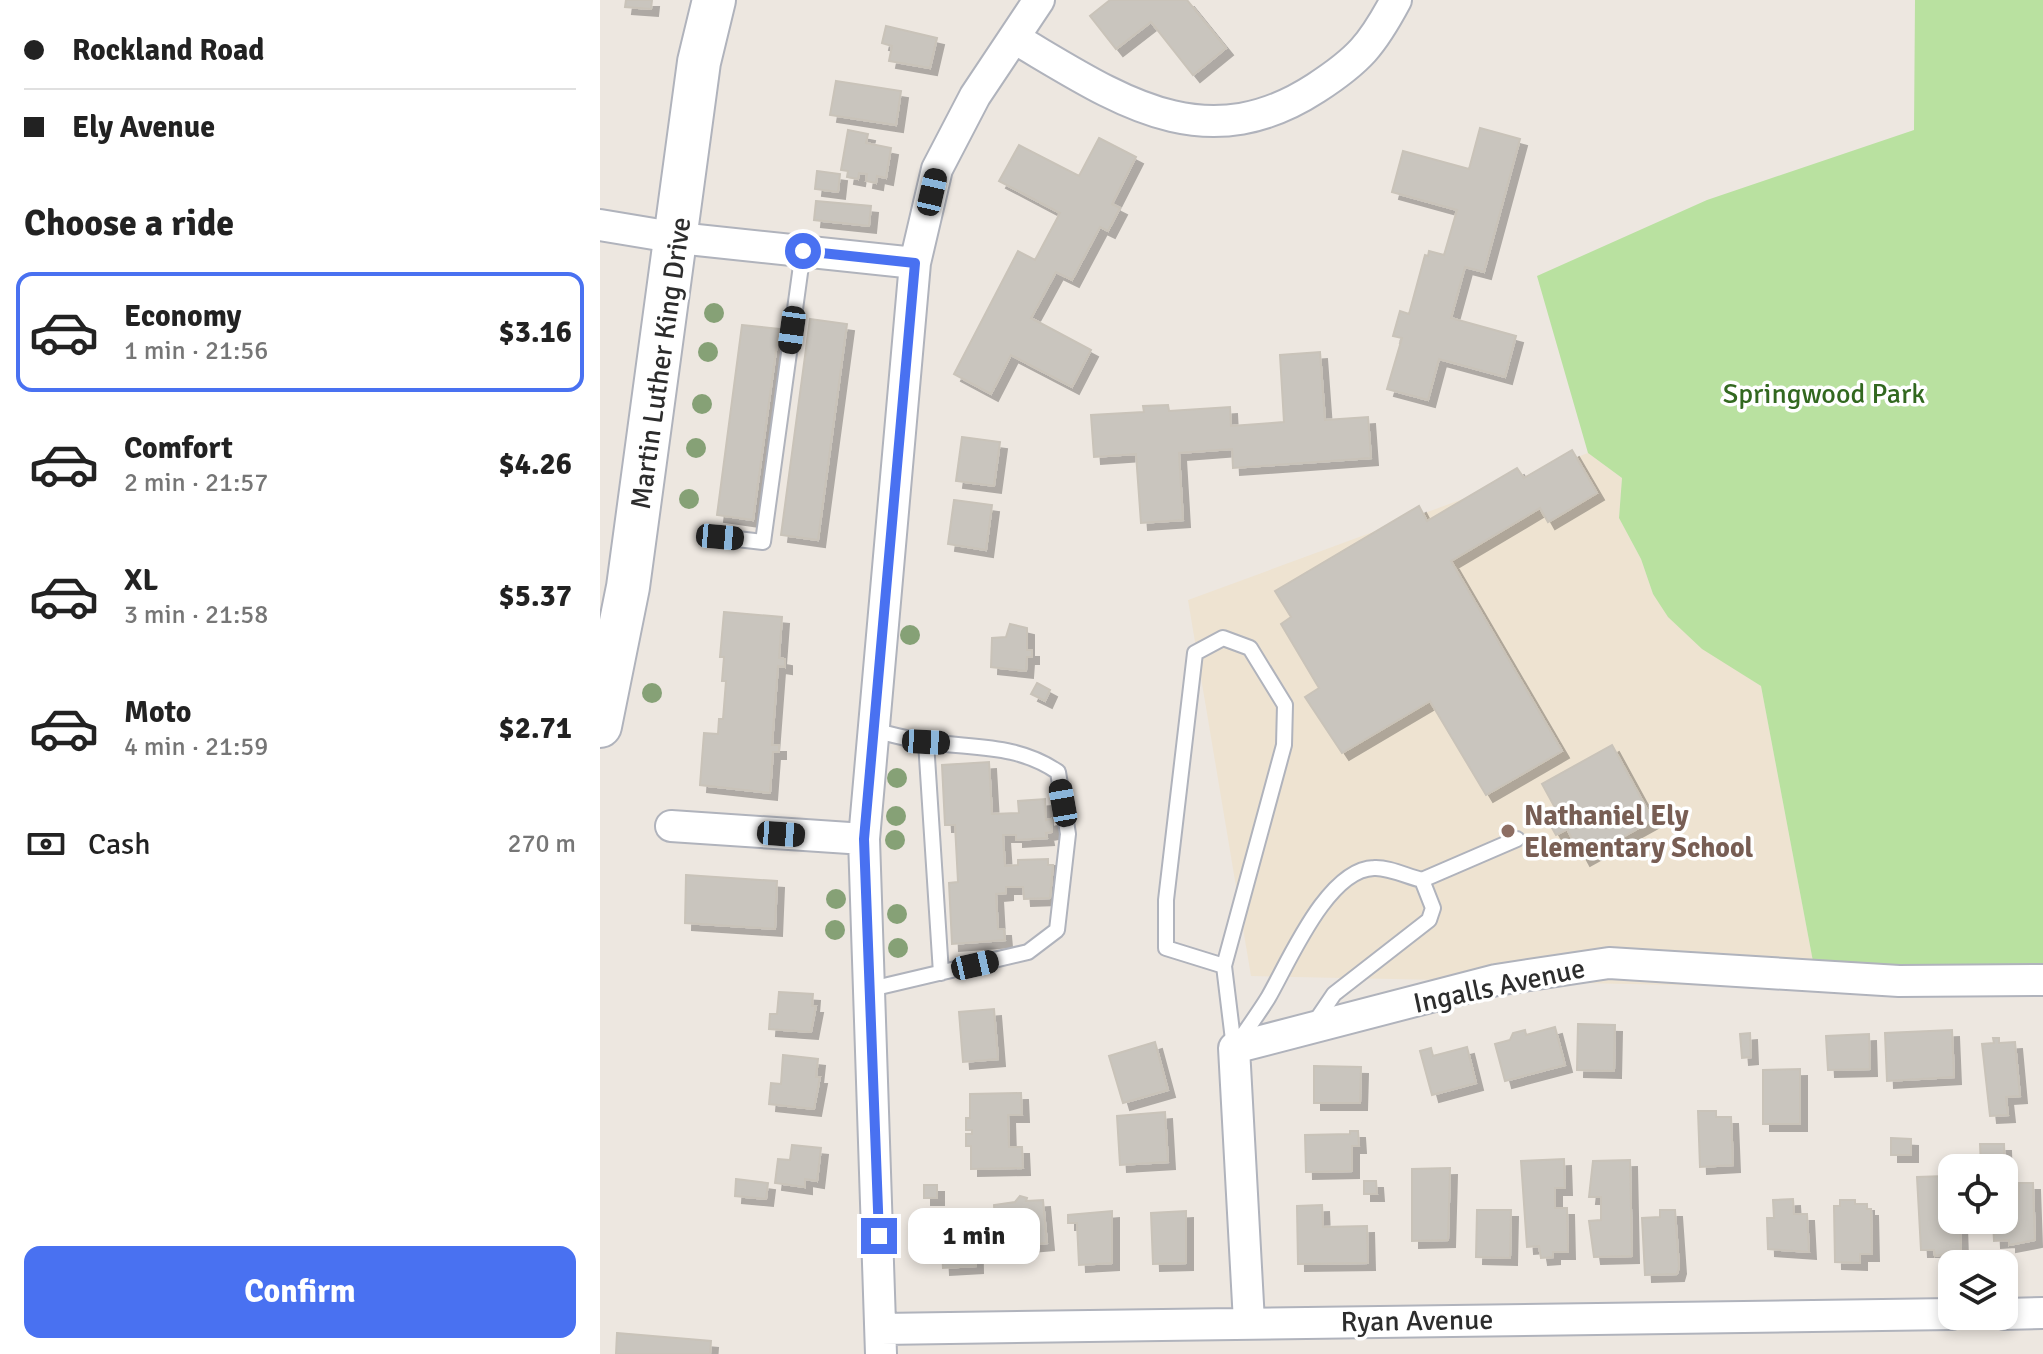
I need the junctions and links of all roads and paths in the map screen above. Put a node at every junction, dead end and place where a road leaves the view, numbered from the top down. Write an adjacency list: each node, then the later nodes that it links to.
1 (714, 0): 6 (main road, Martin Luther King Drive)
2 (1039, 0): 4 (street)
3 (1396, 0): 4 (street)
4 (1014, 38): 8 (street)
5 (600, 225): 6 (street)
6 (678, 238): 7 (street); 10 (main road, Martin Luther King Drive)
7 (803, 251): 8 (street); 9 (lane)
8 (915, 263): 11 (street)
9 (720, 537)
10 (600, 726)
11 (873, 730): 12 (lane); 14 (street)
12 (926, 742): 18 (lane); 18 (lane)
13 (671, 826): 14 (street)
14 (864, 839): 20 (street)
15 (1517, 839): 16 (lane)
16 (1422, 880): 21 (lane); 22 (lane)
17 (1224, 966): 17 (lane); 22 (lane)
18 (941, 973): 20 (lane)
19 (2043, 980): 21 (street, Ingalls Avenue)
20 (871, 989): 27 (street)
21 (1310, 1028): 22 (street, Ingalls Avenue)
22 (1234, 1048): 26 (street)
23 (2043, 1313): 25 (street)
24 (1938, 1314): 26 (street, Ryan Avenue)
25 (2018, 1314)
26 (1249, 1322): 27 (street, Ryan Avenue)
27 (881, 1342)

